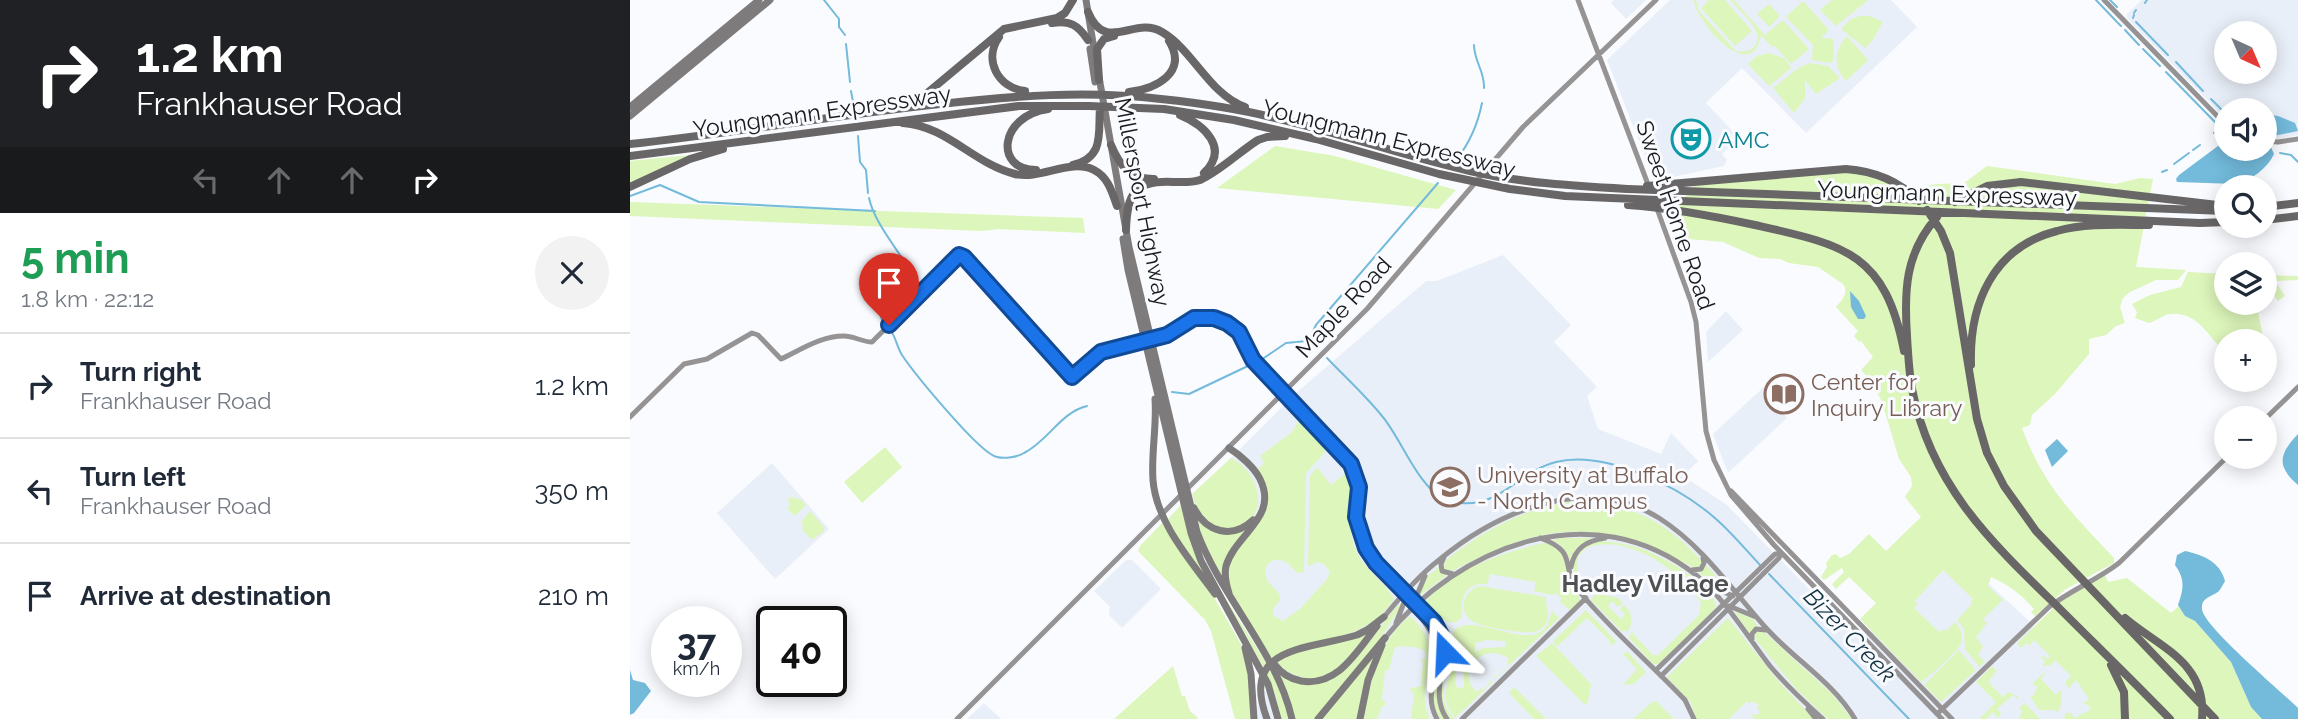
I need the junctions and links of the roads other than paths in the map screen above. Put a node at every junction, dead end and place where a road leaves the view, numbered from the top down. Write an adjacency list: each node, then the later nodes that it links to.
1 (759, 0): 15 (main road)
2 (770, 0): 20 (main road)
3 (1073, 0): 17 (highway)
4 (1083, 0): 8 (main road, Millersport Highway); 9 (main road, Millersport Highway)
5 (1578, 0): 10 (main road, Sweet Home Road)
6 (1656, 0): 10 (main road, Maple Road)
7 (2104, 0): 19 (main road)
8 (1088, 12): 11 (main road, Millersport Highway); 21 (highway)
9 (1088, 40): 12 (highway); 16 (main road, Millersport Highway)
10 (1598, 54): 48 (main road, Maple Road); 54 (main road, Sweet Home Road)
11 (1099, 80): 13 (highway); 28 (main road, Millersport Highway)
12 (1049, 93): 13 (highway, Youngmann Expressway); 17 (highway, Youngmann Expressway)
13 (1112, 94): 21 (highway, Youngmann Expressway)
14 (1066, 105): 16 (highway); 18 (highway, Youngmann Expressway); 22 (highway, Youngmann Expressway)
15 (630, 107)
16 (1100, 108): 35 (main road, Millersport Highway)
17 (889, 109): 27 (highway, Youngmann Expressway)
18 (1164, 109): 24 (highway, Youngmann Expressway); 28 (highway)
19 (2214, 113)
20 (630, 116)
21 (1271, 117): 31 (highway, Youngmann Expressway)
22 (883, 122): 23 (highway, Youngmann Expressway); 35 (highway)
23 (780, 137): 29 (highway, Youngmann Expressway); 30 (highway)
24 (1317, 139): 33 (highway, Youngmann Expressway); 42 (highway)
25 (2298, 139): 26 (main road)
26 (2277, 142)
27 (630, 144)
28 (1111, 145): 42 (main road, Millersport Highway)
29 (630, 156)
30 (630, 187)
31 (1659, 188): 37 (highway, Youngmann Expressway); 46 (highway)
32 (2298, 203): 34 (highway)
33 (1666, 205): 41 (highway, Youngmann Expressway); 44 (highway)
34 (2277, 205)
35 (1117, 206): 43 (main road, Millersport Highway)
36 (2214, 206): 44 (highway)
37 (2214, 208)
38 (2298, 216): 39 (highway)
39 (2277, 218)
40 (2214, 222): 41 (highway, Youngmann Expressway)
41 (2200, 223): 46 (highway)
42 (1126, 230): 43 (main road, Millersport Highway)
43 (1148, 341): 45 (main road, Millersport Highway); 48 (main road); 50 (main road); 53 (main road, Millersport Highway)
44 (1910, 374): 83 (highway)
45 (1154, 381): 53 (main road, Millersport Highway); 56 (main road)
46 (1971, 386): 67 (highway)
47 (2298, 387): 49 (main road)
48 (1285, 393): 51 (main road, Maple Road); 68 (main road)
49 (2277, 407)
50 (630, 417)
51 (1229, 448): 55 (main road); 56 (main road, Maple Road); 71 (main road)
52 (2215, 469): 87 (main road)
53 (1182, 484): 55 (main road, Millersport Highway)
54 (1727, 486): 59 (main road, Sweet Home Road); 87 (main road, Sweet Home Road)
55 (1186, 501): 71 (main road, Millersport Highway); 76 (main road, Millersport Highway)
56 (1163, 513): 76 (main road); 88 (main road, Maple Road)
57 (1612, 537): 58 (main road); 63 (main road); 64 (main road)
58 (1540, 538): 63 (main road); 65 (main road)
59 (1781, 553): 69 (main road); 87 (main road, Sweet Home Road)
60 (1446, 554): 61 (main road); 62 (main road); 65 (main road)
61 (1702, 556): 64 (main road); 69 (main road)
62 (1428, 569): 68 (main road); 72 (main road)
63 (1570, 570): 70 (main road)
64 (1689, 570): 66 (main road)
65 (1453, 575): 72 (main road)
66 (1706, 585): 69 (main road); 73 (main road)
67 (2095, 593): 105 (highway); 106 (highway)
68 (1404, 596): 72 (main road); 74 (main road); 77 (main road)
69 (1736, 596): 73 (main road); 75 (main road)
70 (1586, 598): 84 (main road); 97 (main road)
71 (1234, 604): 81 (main road, Millersport Highway)
72 (1414, 604): 77 (main road); 95 (main road); 96 (main road)
73 (1727, 607): 75 (main road); 82 (main road); 84 (main road); 85 (main road)
74 (1384, 617): 81 (main road); 90 (main road)
75 (1757, 617): 79 (main road)
76 (1233, 620): 78 (main road, Millersport Highway)
77 (1395, 626): 80 (main road)
78 (1239, 631): 89 (main road); 91 (main road, Millersport Highway)
79 (1769, 631): 82 (main road); 101 (main road)
80 (1385, 638): 93 (main road); 94 (main road)
81 (1259, 644): 92 (main road, Millersport Highway)
82 (1754, 645): 86 (main road)
83 (2102, 651): 103 (highway); 104 (highway)
84 (1656, 670): 85 (main road)
85 (1661, 676): 98 (main road)
86 (1790, 688): 99 (main road); 100 (main road)
87 (1940, 714): 102 (main road, Sweet Home Road)
88 (957, 719)
89 (1254, 719)
90 (1267, 719)
91 (1278, 719)
92 (1292, 719)
93 (1318, 719)
94 (1360, 719)
95 (1437, 719)
96 (1447, 719)
97 (1462, 719)
98 (1694, 719)
99 (1816, 719)
100 (1823, 719)
101 (1855, 719)
102 (1952, 719)
103 (2124, 719)
104 (2170, 719)
105 (2202, 719)
106 (2215, 719)

